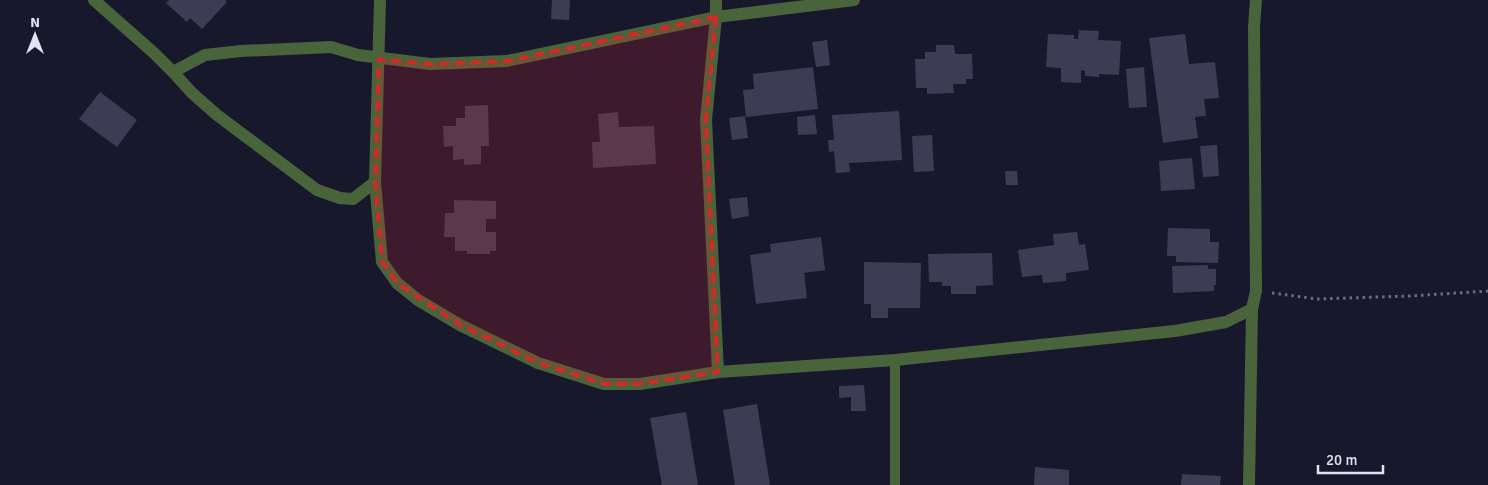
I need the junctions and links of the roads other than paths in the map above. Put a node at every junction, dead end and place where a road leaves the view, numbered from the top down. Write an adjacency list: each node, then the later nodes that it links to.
1 (94, 0): 8 (street)
2 (380, 0): 7 (street)
3 (716, 0): 6 (street)
4 (854, 0): 6 (street)
5 (1256, 0): 10 (street)
6 (716, 16): 7 (street); 12 (street)
7 (379, 59): 8 (street); 9 (street)
8 (173, 72): 9 (street)
9 (375, 182): 12 (street)
10 (1252, 309): 11 (street); 14 (street)
11 (895, 360): 12 (street); 13 (lane)
12 (718, 372)
13 (895, 485)
14 (1249, 485)

